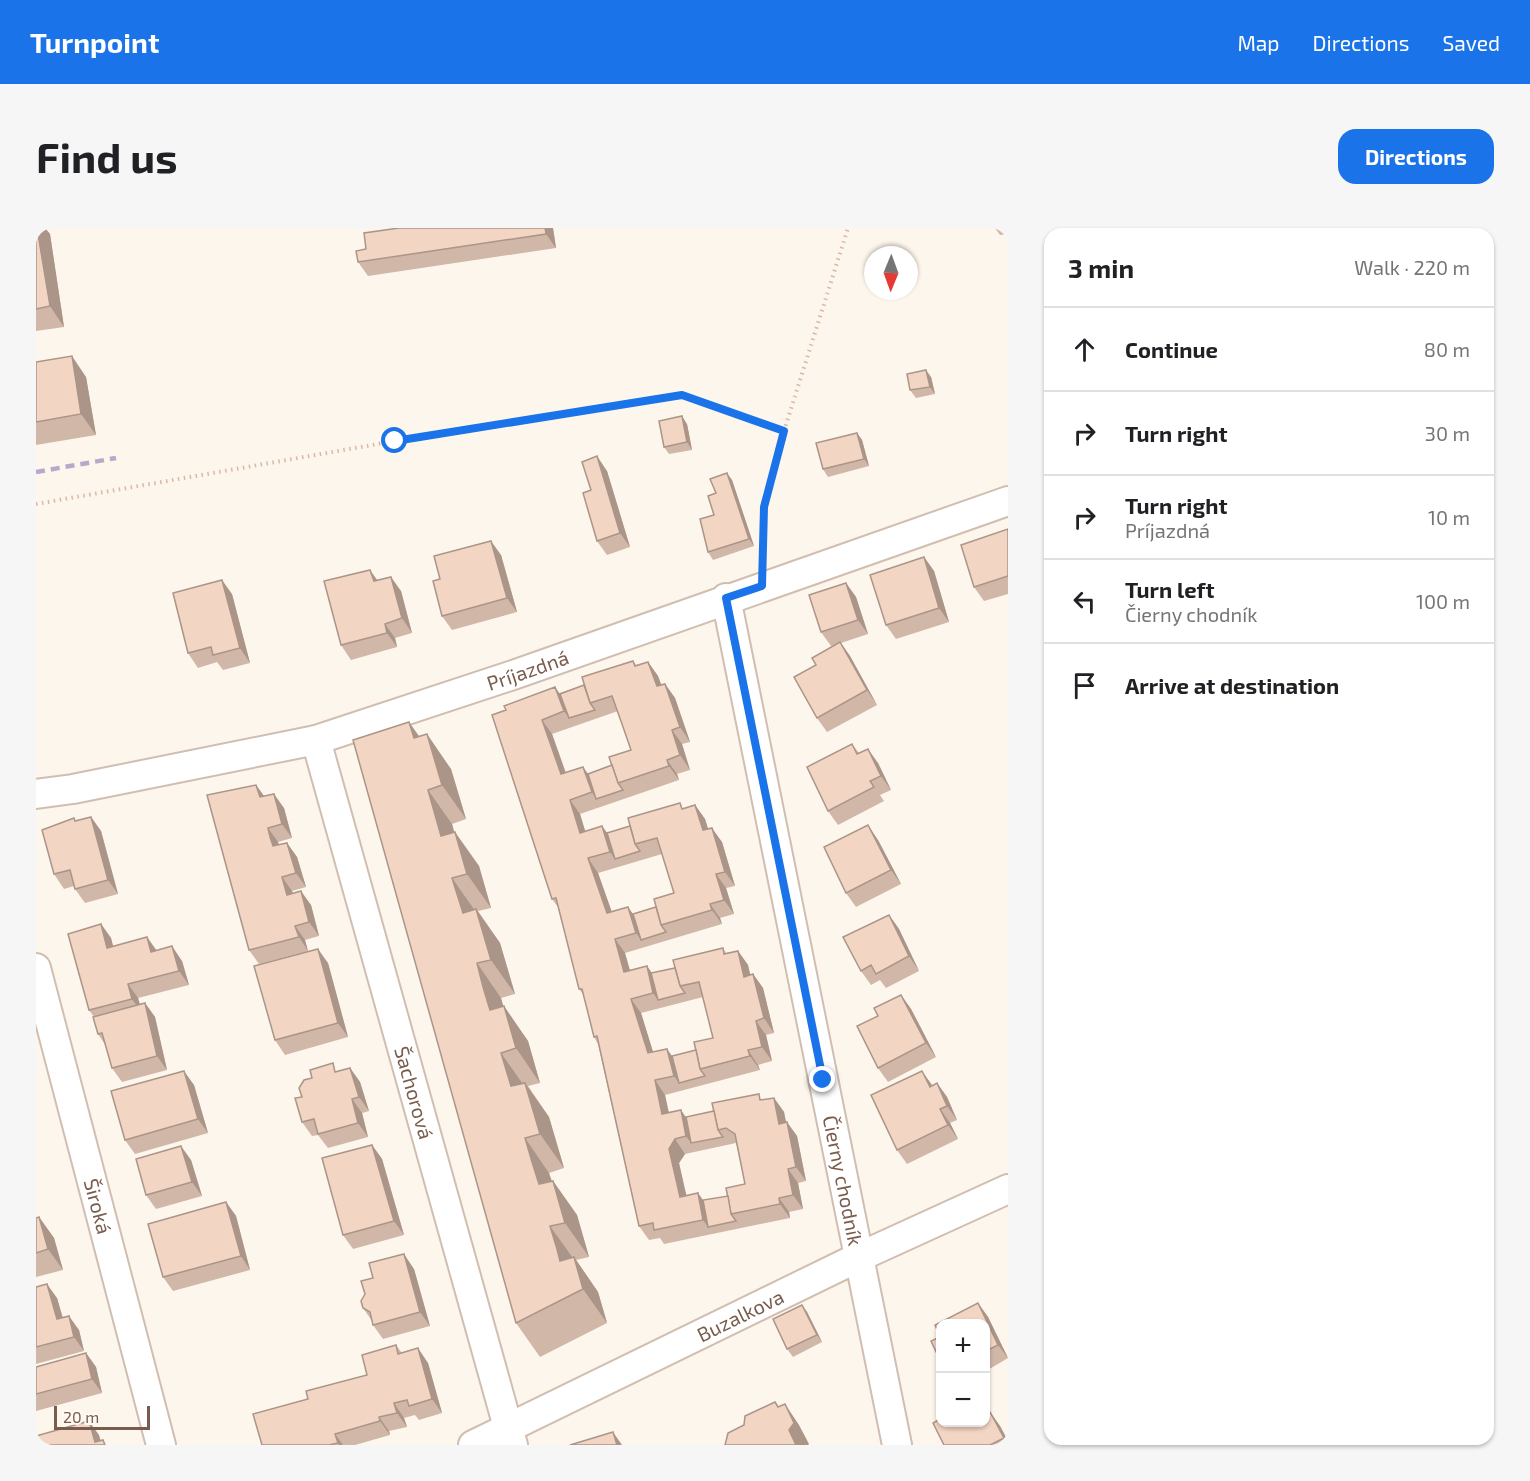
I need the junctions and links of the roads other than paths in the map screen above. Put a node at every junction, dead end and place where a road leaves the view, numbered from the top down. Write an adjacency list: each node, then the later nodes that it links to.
1 (1008, 501): 2 (street, Príjazdná)
2 (726, 598): 3 (street, Príjazdná); 7 (street, Čierny chodník)
3 (316, 740): 4 (street, Príjazdná); 8 (street, Šachorová)
4 (36, 794)
5 (36, 968): 9 (street, Široká)
6 (1008, 1189): 7 (street, Buzalkova)
7 (859, 1257): 8 (street, Buzalkova); 11 (street, Čierny chodník)
8 (510, 1436): 10 (street, Buzalkova)
9 (161, 1445)
10 (473, 1445)
11 (897, 1445)

